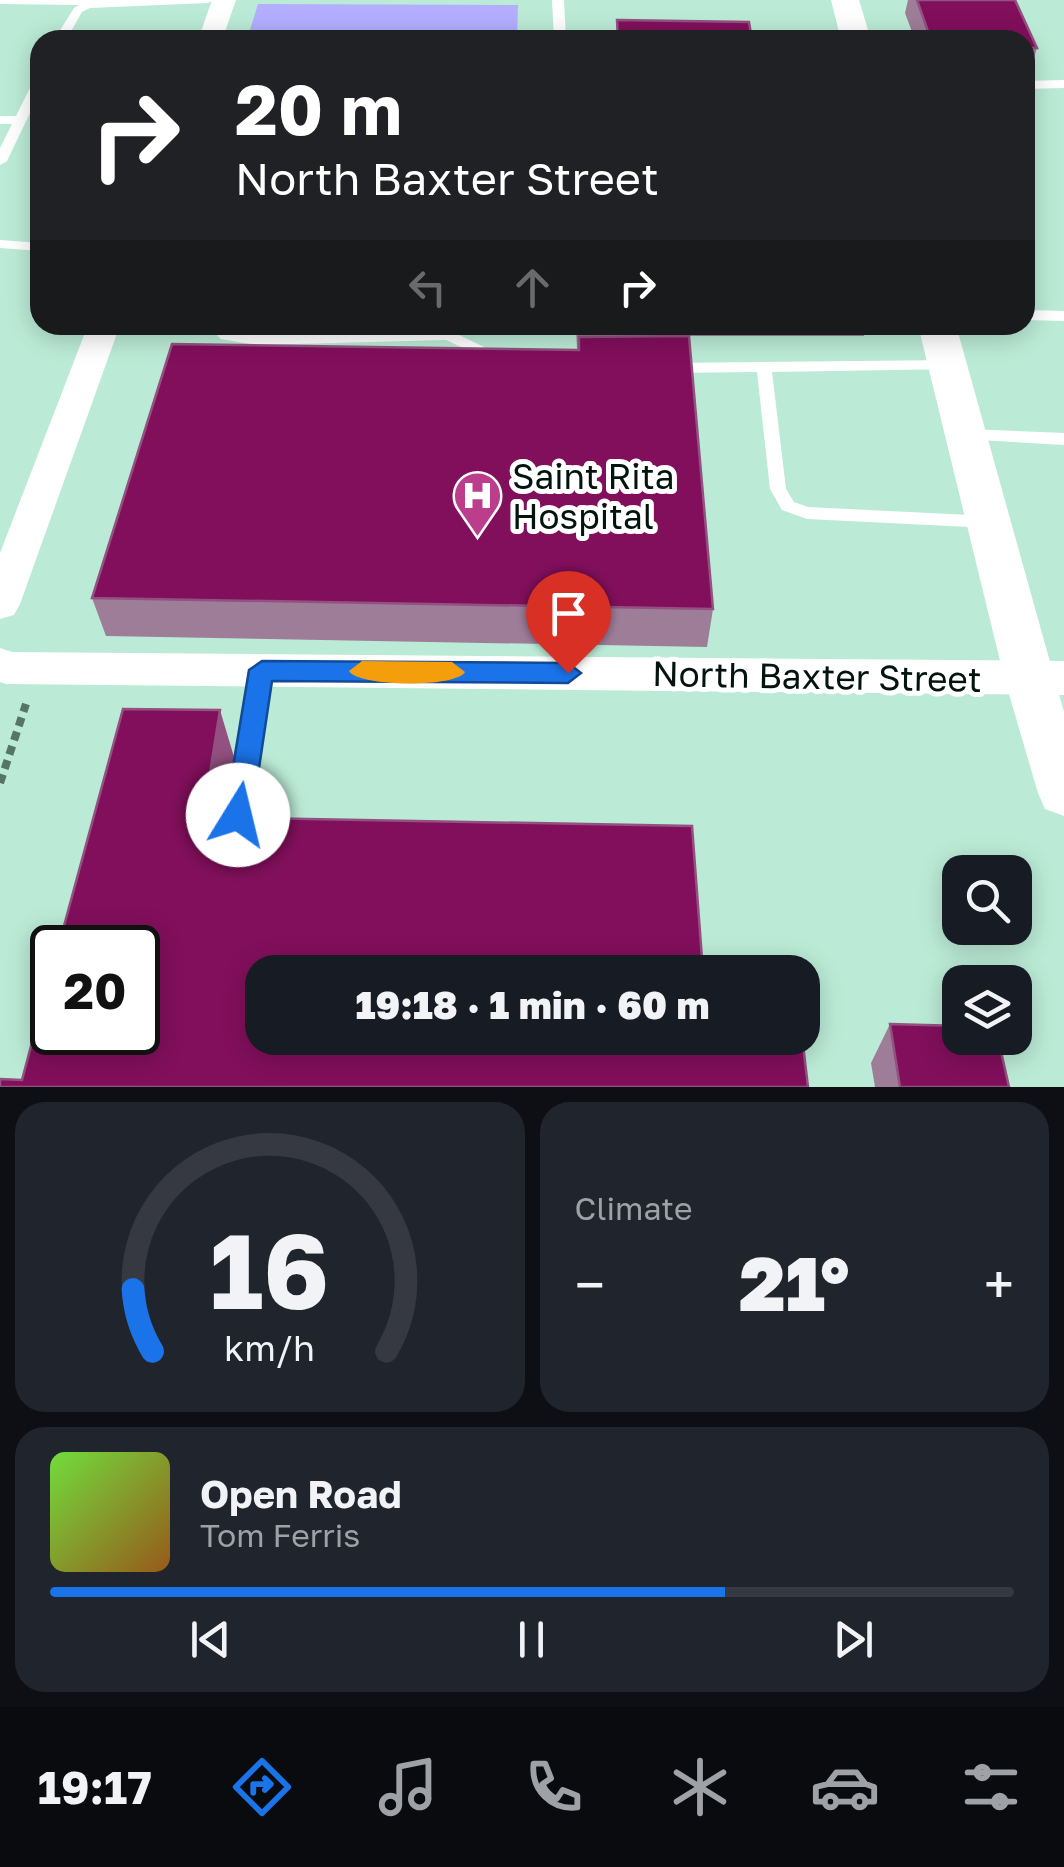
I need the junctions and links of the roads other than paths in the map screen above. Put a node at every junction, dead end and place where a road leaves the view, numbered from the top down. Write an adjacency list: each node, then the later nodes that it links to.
1 (208, 0): 6 (lane)
2 (224, 0): 8 (street)
3 (558, 0): 9 (lane)
4 (845, 0): 10 (street)
5 (0, 1): 6 (lane)
6 (105, 2): 7 (lane)
7 (66, 30)
8 (214, 30)
9 (560, 30)
10 (853, 30)
11 (1035, 84): 12 (lane)
12 (1064, 84)
13 (30, 100): 15 (lane)
14 (0, 120): 15 (lane)
15 (20, 120): 16 (lane)
16 (0, 161)
17 (0, 244): 18 (lane)
18 (30, 247)
19 (1035, 316): 20 (lane)
20 (1064, 316)
21 (100, 335): 32 (street)
22 (225, 335): 23 (lane)
23 (350, 335)
24 (453, 335): 27 (lane)
25 (942, 345): 26 (lane); 29 (street)
26 (764, 367): 28 (lane); 31 (lane)
27 (522, 368)
28 (651, 368)
29 (968, 436): 30 (lane); 31 (street)
30 (1064, 439)
31 (990, 522): 35 (street)
32 (0, 604)
33 (262, 670): 34 (street, North Baxter Street); 35 (street, North Baxter Street); 37 (lane)
34 (11, 678)
35 (1046, 678): 36 (street)
36 (1064, 793)
37 (238, 815)

